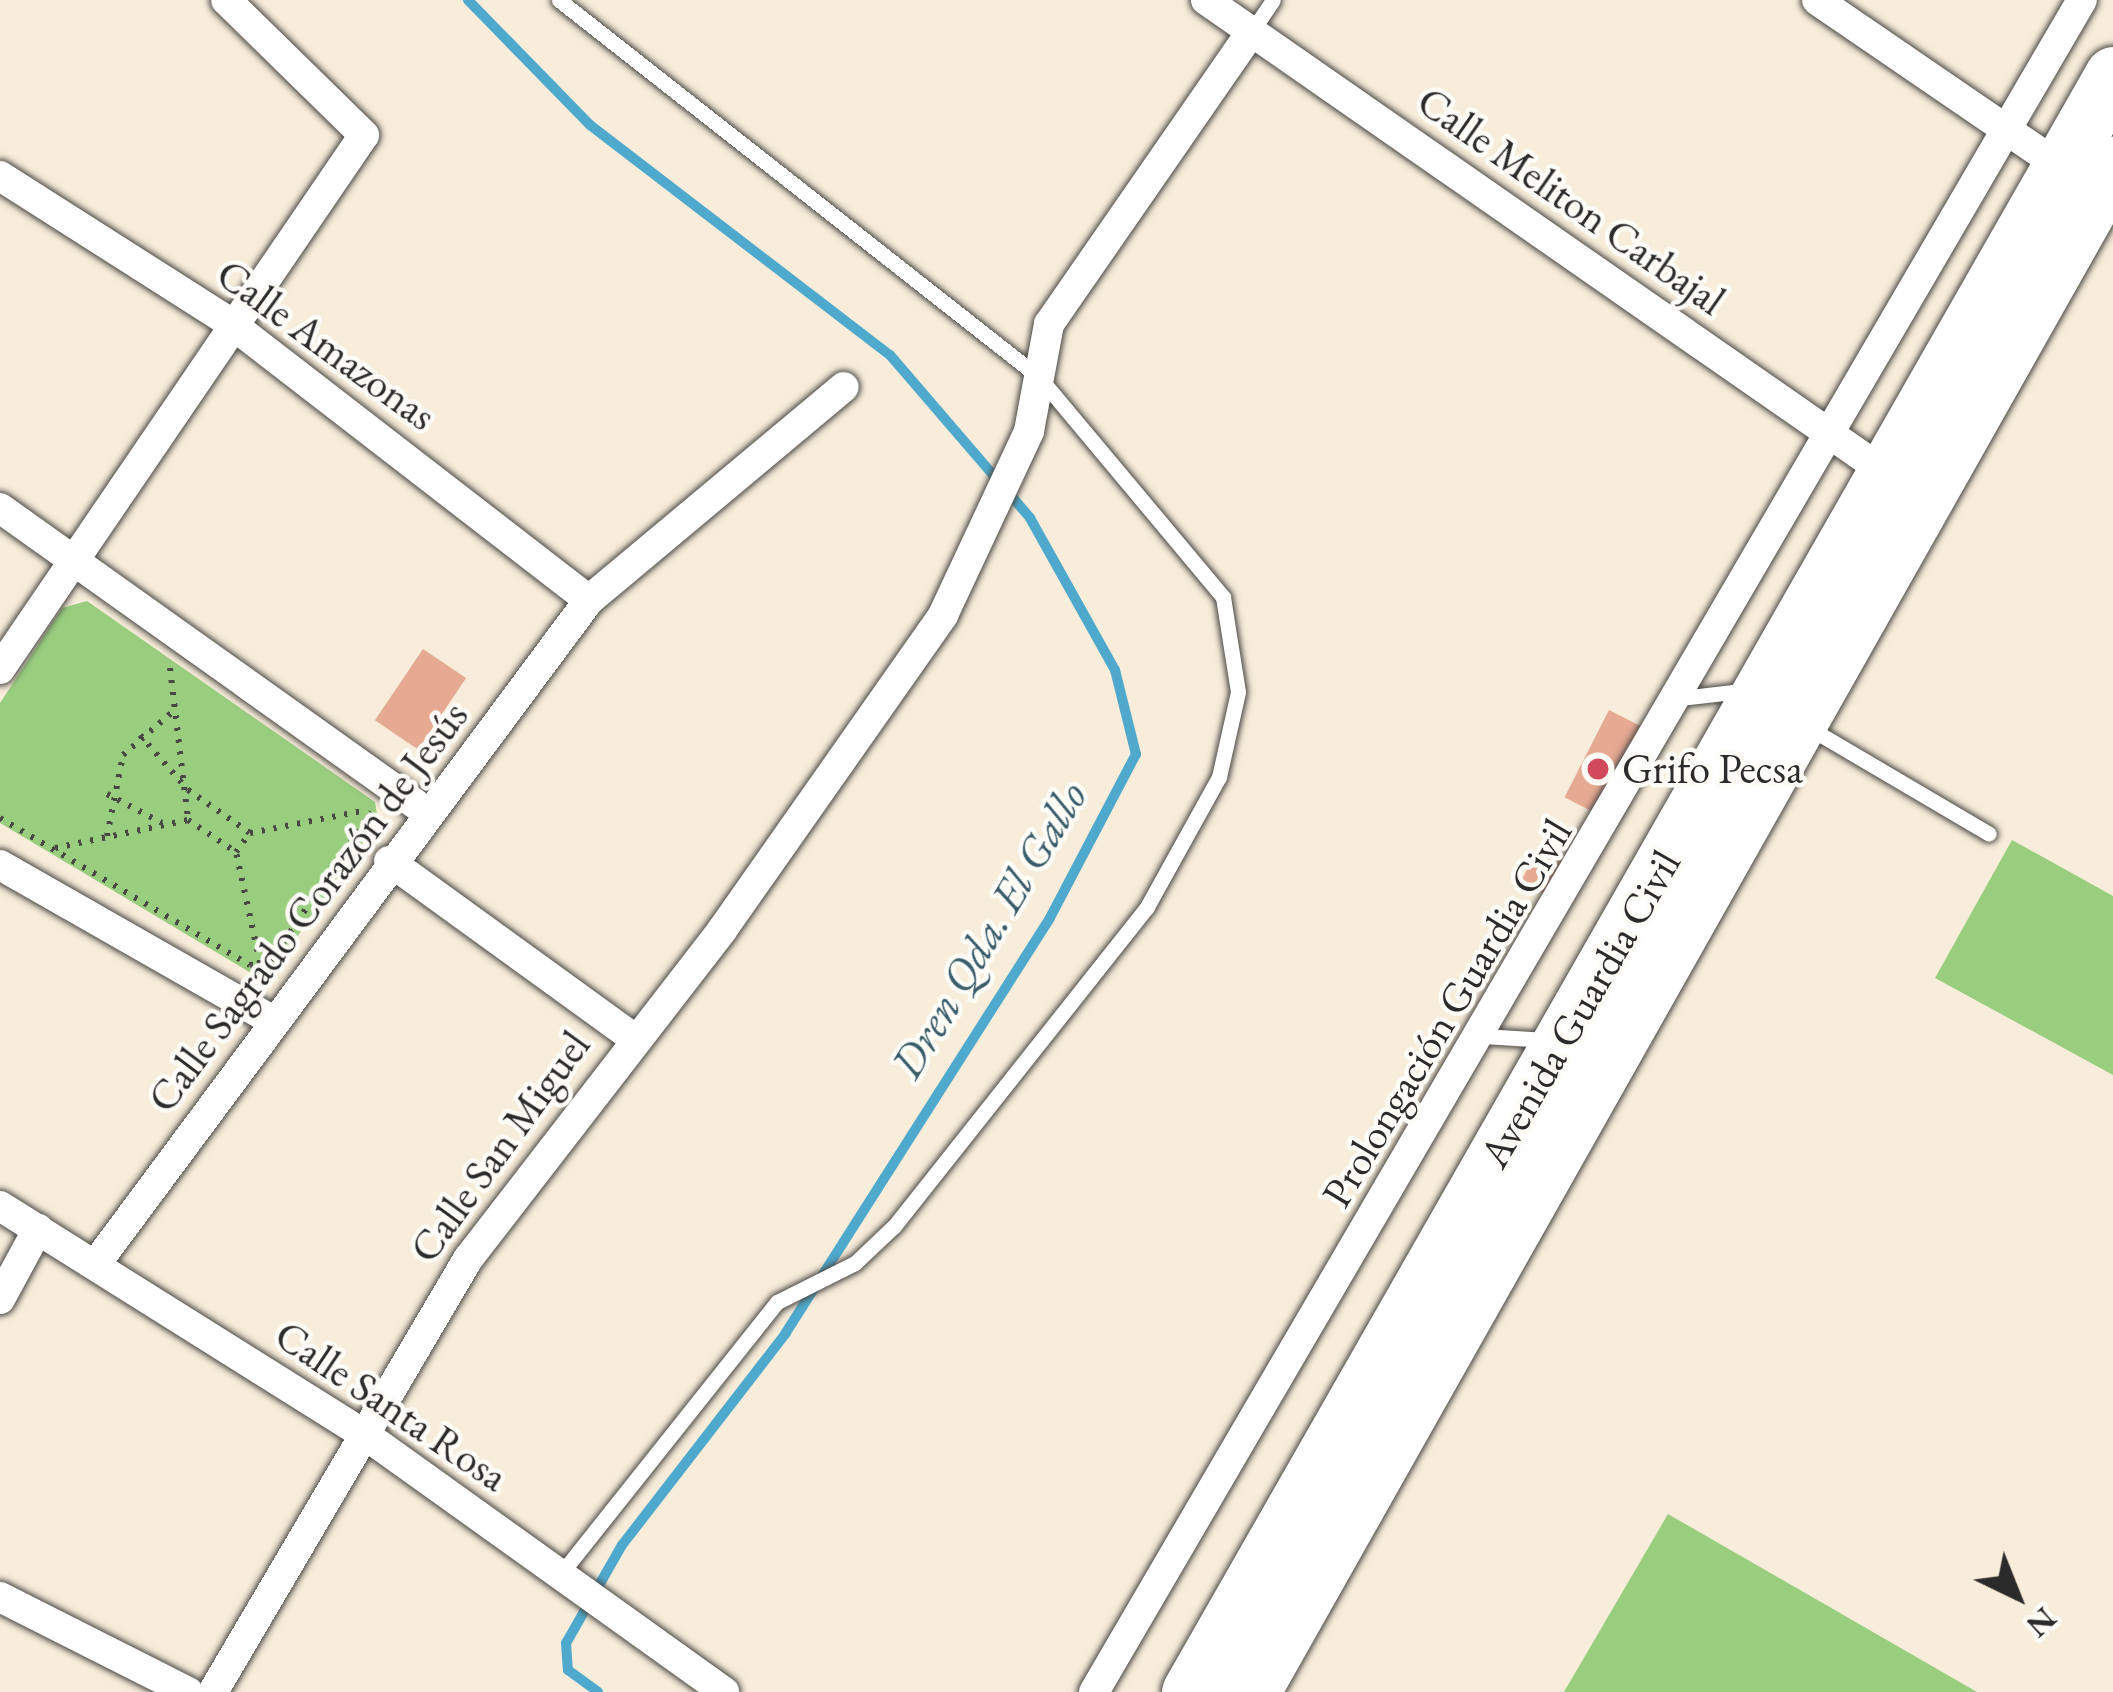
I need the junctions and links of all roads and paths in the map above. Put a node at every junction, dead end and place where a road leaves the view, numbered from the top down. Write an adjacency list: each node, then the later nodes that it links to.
1 (226, 0): 12 (street)
2 (559, 0): 13 (lane)
3 (1206, 0): 7 (street, Calle Meliton Carbajal)
4 (1273, 0): 7 (lane)
5 (1816, 0): 9 (street)
6 (2082, 0): 9 (street, Prolongación Guardia Civil)
7 (1252, 31): 13 (street, Calle San Miguel); 15 (street, Calle Meliton Carbajal)
8 (2113, 75): 10 (highway, Avenida Guardia Civil)
9 (2003, 128): 10 (street); 15 (street, Prolongación Guardia Civil)
10 (2087, 166): 16 (highway, Avenida Guardia Civil); 25 (highway, Avenida Guardia Civil)
11 (0, 176): 12 (street, Calle Amazonas)
12 (229, 322): 18 (street); 19 (street, Calle Amazonas)
13 (1040, 377): 45 (street, Calle San Miguel); 53 (lane)
14 (844, 387): 19 (street, Calle Sagrado Corazón de Jesús)
15 (1834, 436): 16 (street, Calle Meliton Carbajal); 24 (street, Prolongación Guardia Civil)
16 (1886, 473): 25 (highway, Avenida Guardia Civil)
17 (0, 508): 18 (street)
18 (77, 560): 22 (street); 32 (street)
19 (589, 600): 32 (street, Calle Sagrado Corazón de Jesús)
20 (153, 651): 21 (path)
21 (169, 663): 23 (path); 26 (path)
22 (0, 669)
23 (188, 676)
24 (1681, 698): 25 (lane); 46 (street, Prolongación Guardia Civil)
25 (1781, 704): 37 (lane); 47 (highway, Avenida Guardia Civil); 60 (highway, Avenida Guardia Civil)
26 (176, 709): 27 (path); 28 (path)
27 (140, 735): 28 (path); 30 (path)
28 (188, 790): 34 (path); 36 (path)
29 (352, 792): 31 (path)
30 (107, 794): 35 (path); 38 (path)
31 (371, 810): 36 (path); 43 (path)
32 (428, 813): 41 (street, Calle Sagrado Corazón de Jesús)
33 (0, 818): 39 (path)
34 (188, 820): 35 (path); 40 (path)
35 (164, 825): 38 (path)
36 (250, 833): 40 (path)
37 (1989, 834)
38 (107, 836): 39 (path)
39 (51, 849): 43 (path)
40 (236, 852): 43 (path)
41 (389, 861): 44 (street, Calle Sagrado Corazón de Jesús); 45 (street)
42 (0, 865): 44 (street)
43 (260, 963)
44 (273, 1021): 50 (street, Calle Sagrado Corazón de Jesús)
45 (631, 1036): 52 (street, Calle San Miguel)
46 (1483, 1036): 47 (lane); 58 (street, Prolongación Guardia Civil)
47 (1562, 1041): 59 (highway, Avenida Guardia Civil)
48 (0, 1205): 49 (street, Calle Santa Rosa)
49 (38, 1229): 50 (street, Calle Santa Rosa); 51 (street)
50 (95, 1265): 52 (street, Calle Santa Rosa)
51 (0, 1299)
52 (364, 1434): 53 (street, Calle Santa Rosa); 56 (street, Calle San Miguel)
53 (562, 1572): 57 (street, Calle Santa Rosa)
54 (0, 1598): 55 (street)
55 (188, 1692)
56 (213, 1692)
57 (724, 1692)
58 (1094, 1692)
59 (1190, 1692)
60 (1251, 1692)

